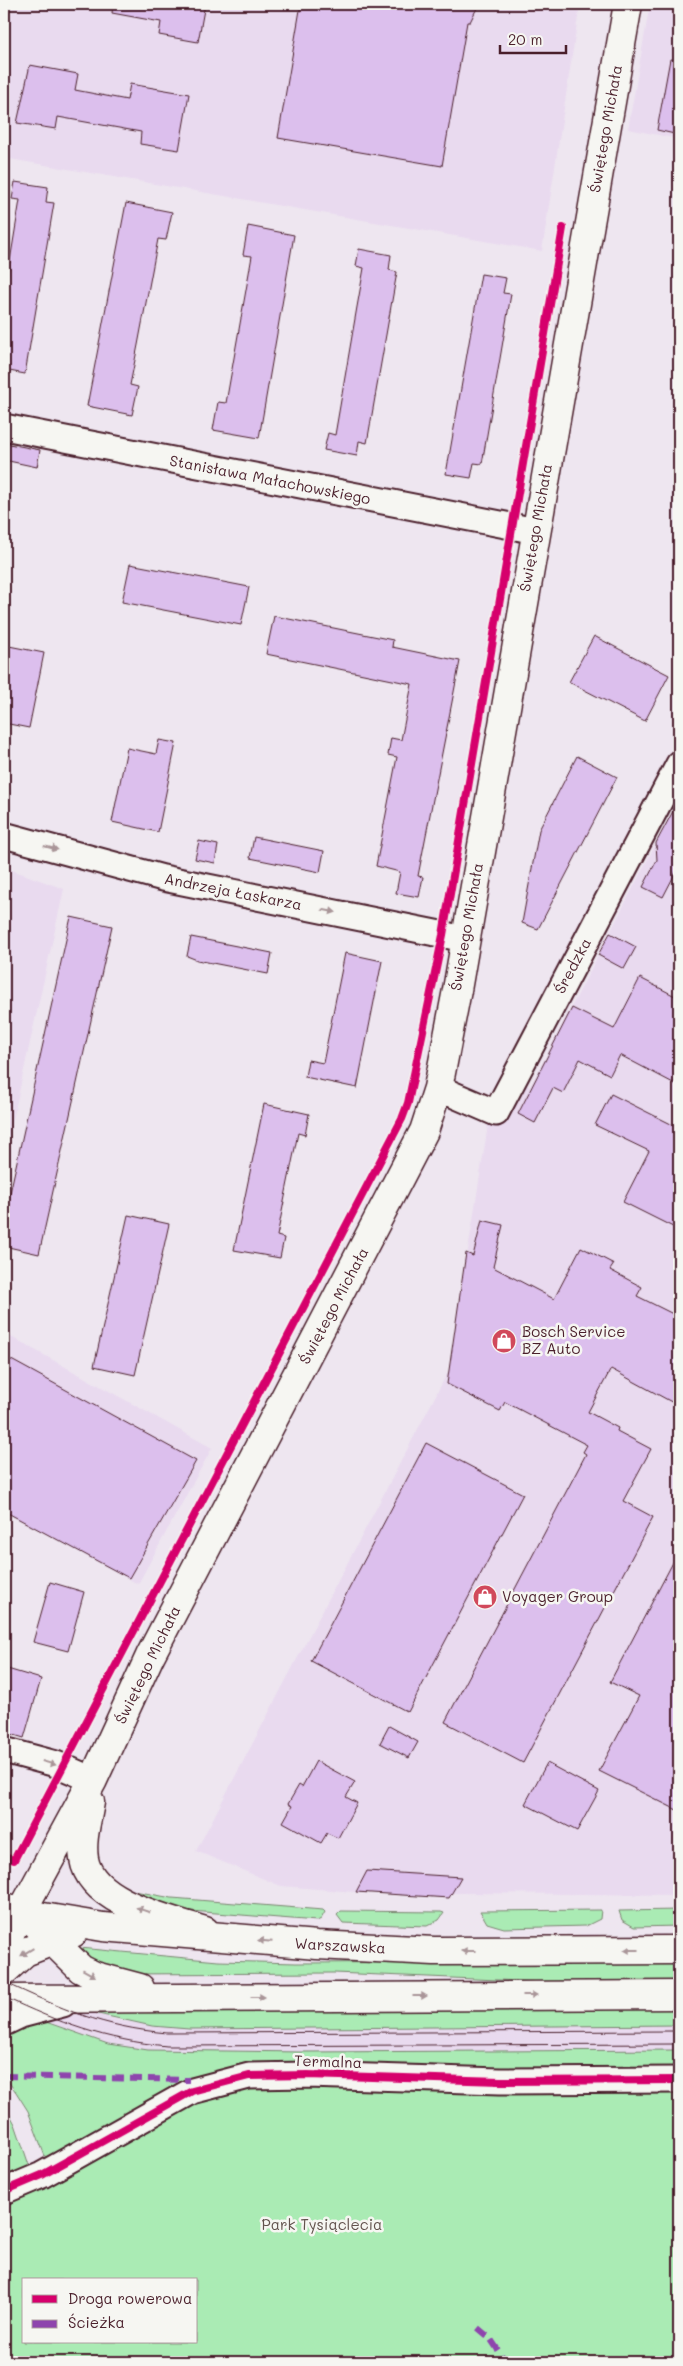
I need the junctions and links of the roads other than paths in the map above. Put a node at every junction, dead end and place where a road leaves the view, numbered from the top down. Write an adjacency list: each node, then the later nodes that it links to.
1 (628, 4): 3 (street, Świętego Michała)
2 (4, 427): 3 (street, Stanisława Małachowskiego)
3 (536, 531): 6 (street, Świętego Michała)
4 (679, 764): 7 (street, Średzka)
5 (4, 835): 6 (street, Andrzeja Łaskarza, one-way to 6)
6 (465, 939): 7 (street, Świętego Michała)
7 (438, 1088): 9 (street, Świętego Michała)
8 (4, 1750): 9 (street, one-way to 9)
9 (93, 1780): 10 (street, Świętego Michała); 12 (street, Świętego Michała, one-way to 9)
10 (13, 1910): 11 (street, Warszawska); 13 (street); 14 (street, Świętego Michała)
11 (104, 1927): 12 (street, Warszawska); 13 (street)
12 (223, 1937): 15 (street, Warszawska, one-way to 12)
13 (53, 1940): 16 (street, one-way to 16); 19 (street, one-way to 19)
14 (4, 1944)
15 (679, 1950)
16 (4, 1971)
17 (679, 1995): 19 (street, one-way to 17)
18 (107, 1998): 19 (street); 20 (street); 21 (street)
19 (190, 1998)
20 (4, 1999)
21 (4, 2023)
22 (679, 2080): 23 (street, Termalna)
23 (4, 2191)

